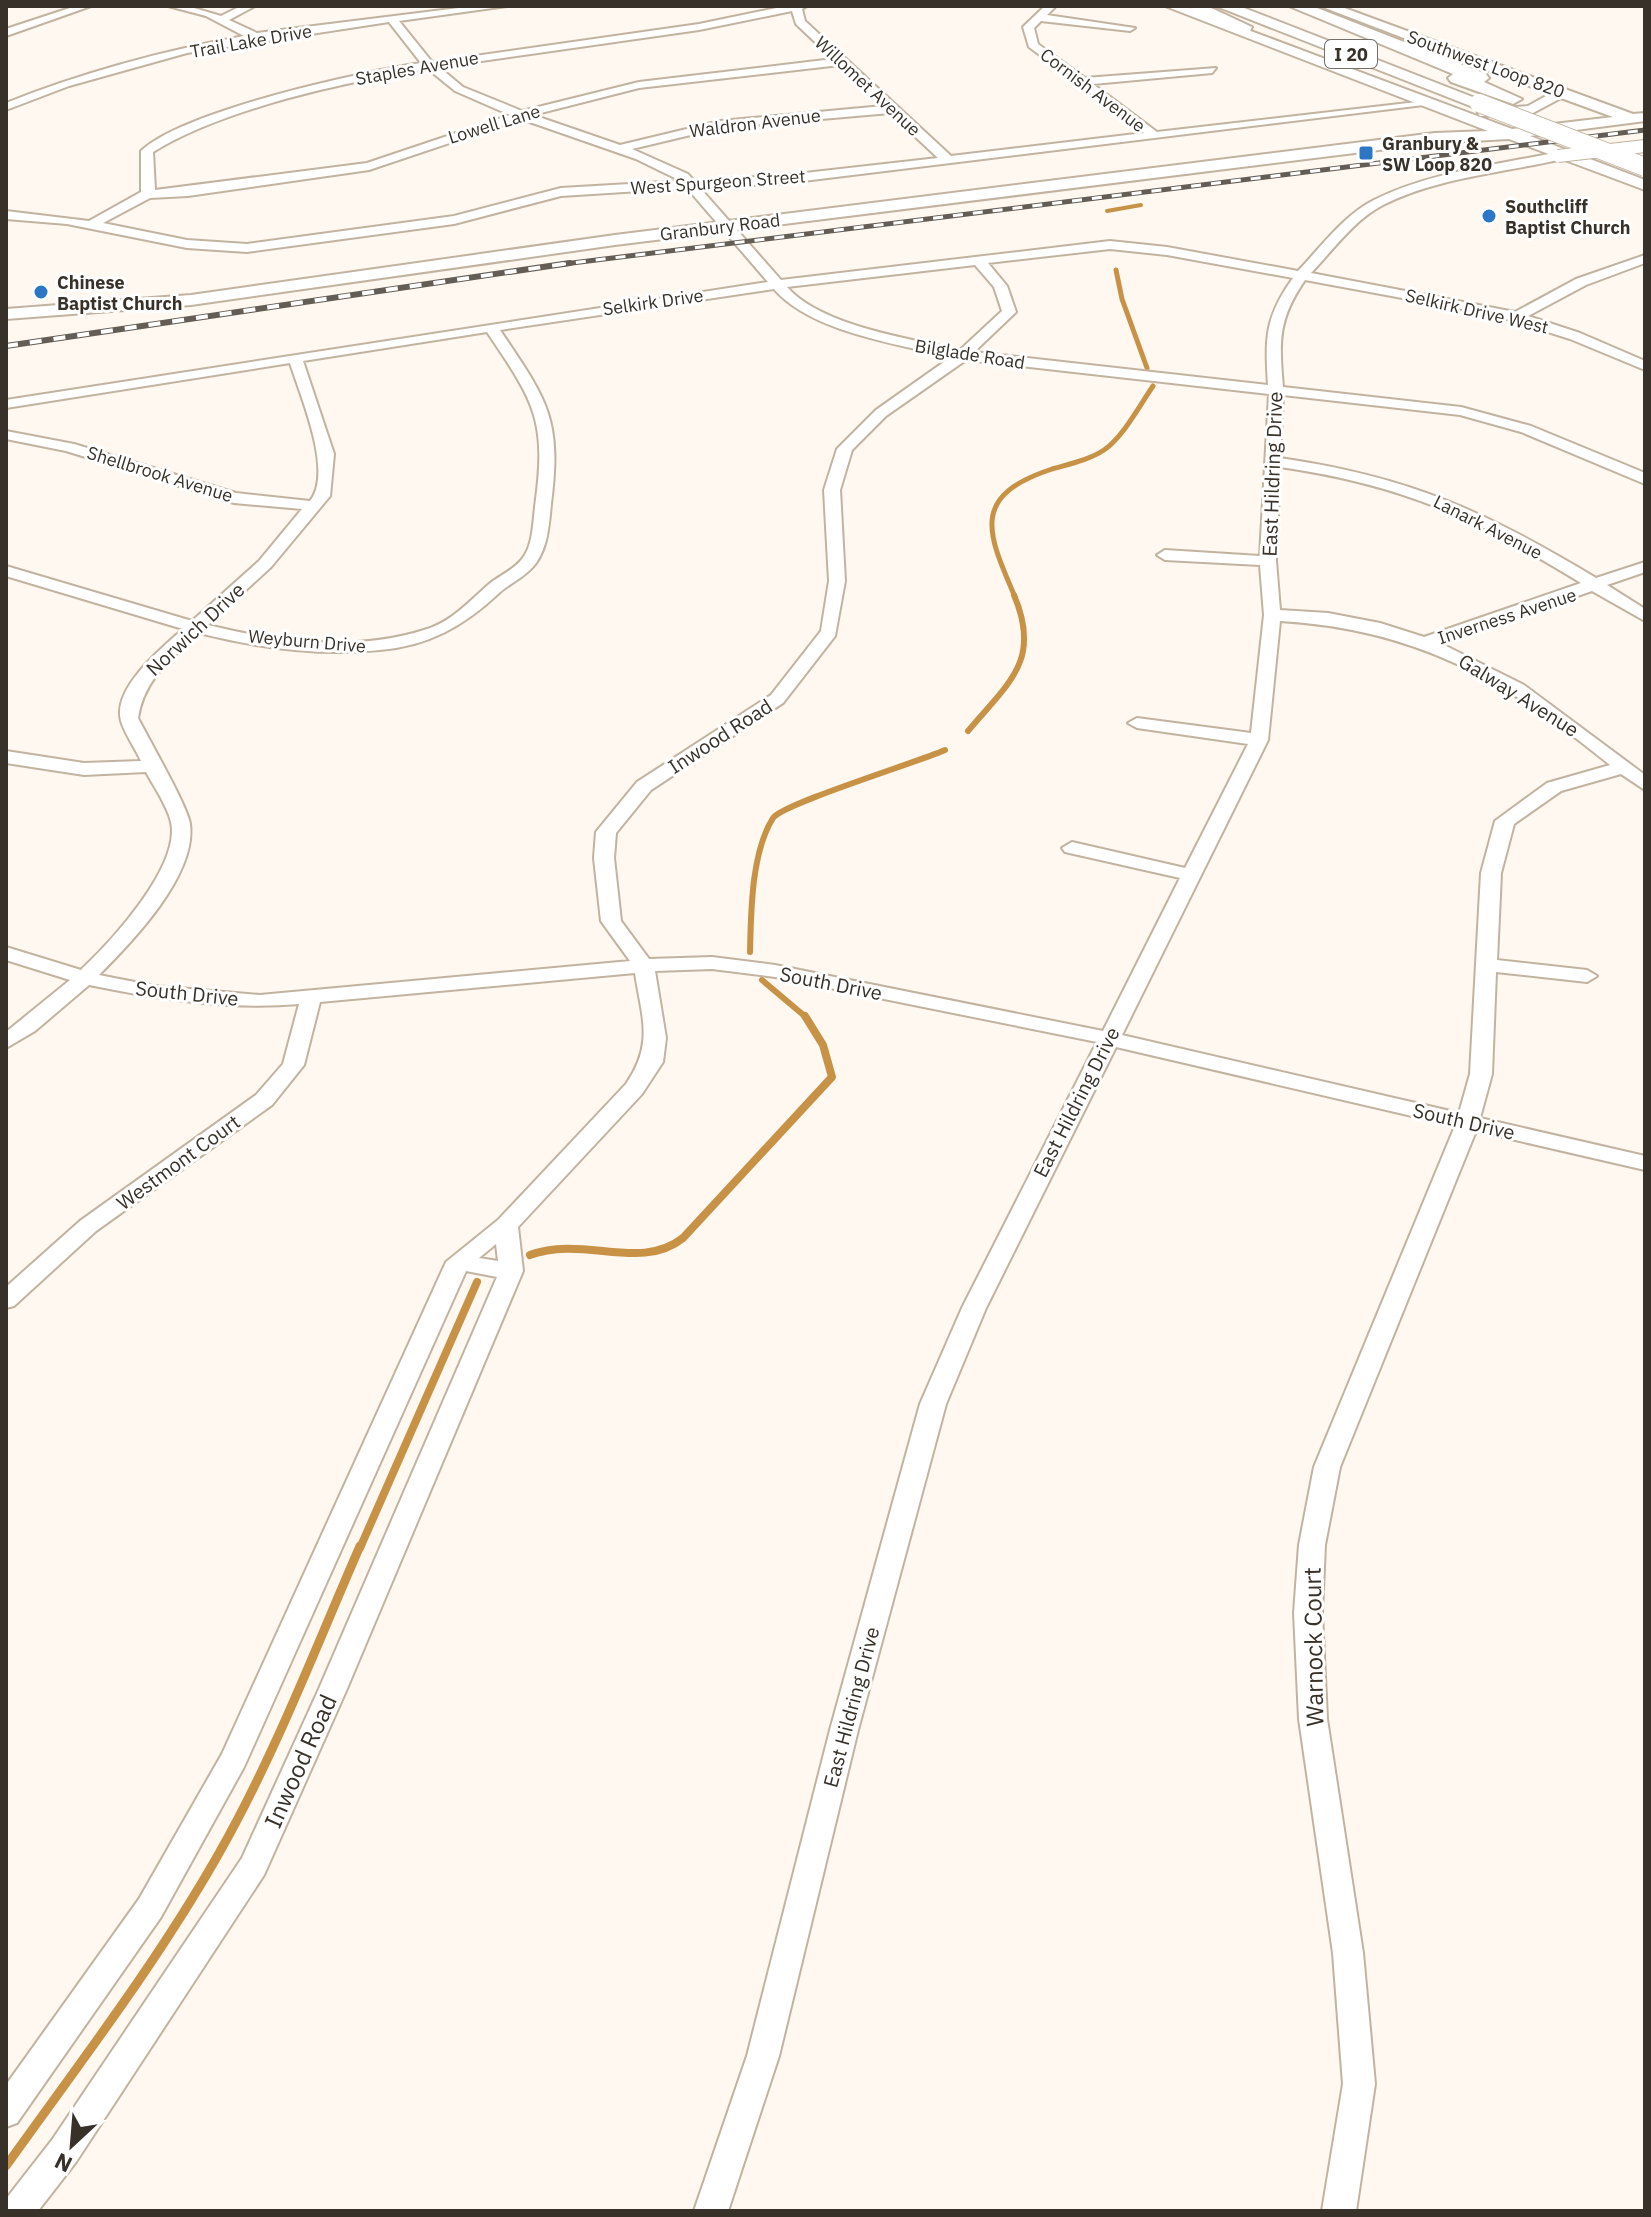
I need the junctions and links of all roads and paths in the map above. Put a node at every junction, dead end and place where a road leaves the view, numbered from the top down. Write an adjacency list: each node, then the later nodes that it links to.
1 (86, 6): 17 (street)
2 (173, 6): 14 (street)
3 (250, 6): 14 (street)
4 (502, 6): 15 (street, Trail Lake Drive)
5 (1051, 6): 13 (street, Cornish Avenue)
6 (1172, 6): 18 (main road)
7 (1193, 6): 18 (highway)
8 (1224, 6): 41 (highway, I 20, bridge)
9 (1266, 6): 26 (highway, I 20)
10 (1297, 6): 26 (highway)
11 (1327, 6): 24 (main road, Southwest Loop 820)
12 (800, 7): 20 (street, Willomet Avenue); 21 (street, Staples Avenue)
13 (1037, 17): 16 (street); 23 (street, Cornish Avenue)
14 (222, 19): 19 (street)
15 (392, 19): 19 (street, Trail Lake Drive); 21 (street, Bilglade Road)
16 (1130, 28)
17 (6, 33)
18 (1251, 33): 25 (main road)
19 (258, 38): 28 (street, Trail Lake Drive)
20 (844, 61): 30 (street, Willomet Avenue); 32 (street, Lowell Lane)
21 (427, 63): 32 (street, Bilglade Road); 44 (street, Staples Avenue)
22 (1212, 70): 23 (street)
23 (1080, 82): 36 (street, Cornish Avenue)
24 (1552, 88): 25 (main road); 31 (main road, Southwest Loop 820)
25 (1418, 97): 27 (main road)
26 (1527, 102): 38 (highway)
27 (1434, 103): 34 (main road); 36 (street, West Spurgeon Street)
28 (6, 107)
29 (1645, 107): 31 (main road, Granbury Road)
30 (892, 109): 39 (street, Waldron Avenue); 40 (street, Willomet Avenue)
31 (1613, 111): 33 (main road, Southwest Loop 820); 34 (main road, Granbury Road)
32 (521, 115): 39 (street, Bilglade Road); 44 (street, Lowell Lane)
33 (1641, 120): 35 (main road, Granbury Road)
34 (1493, 127): 35 (main road); 37 (main road, Granbury Road)
35 (1512, 134): 37 (main road, Granbury Road); 42 (main road)
36 (1155, 136): 40 (street, West Spurgeon Street)
37 (1435, 138): 47 (main road, Granbury Road)
38 (1645, 147): 50 (street, East Hildring Drive, bridge)
39 (620, 149): 43 (street, Bilglade Road)
40 (948, 160): 43 (street, West Spurgeon Street)
41 (1645, 167)
42 (1645, 185)
43 (694, 187): 46 (street, West Spurgeon Street); 47 (street, Bilglade Road)
44 (147, 194): 46 (street)
45 (6, 215): 46 (street, West Spurgeon Street)
46 (93, 224)
47 (726, 226): 51 (street, Bilglade Road); 52 (main road, Granbury Road)
48 (980, 262): 50 (street, Selkirk Drive); 51 (street, Selkirk Drive); 55 (street, Inwood Road)
49 (1640, 263): 53 (street)
50 (1302, 275): 53 (street, Selkirk Drive West); 58 (street, East Hildring Drive)
51 (777, 285): 54 (street, Selkirk Drive); 55 (street, Bilglade Road)
52 (6, 314)
53 (1517, 317): 57 (street, Selkirk Drive West)
54 (491, 327): 56 (street, Selkirk Drive); 71 (street, Weyburn Drive)
55 (963, 355): 58 (street, Bilglade Road); 83 (street, Inwood Road)
56 (295, 358): 59 (street, Selkirk Drive); 63 (street, Norwich Drive)
57 (1645, 366)
58 (1276, 391): 61 (street, East Hildring Drive); 62 (street, Bilglade Road)
59 (6, 404)
60 (6, 435): 63 (street, Shellbrook Avenue)
61 (1271, 461): 65 (street, East Hildring Drive); 68 (street, Lanark Avenue)
62 (1645, 479)
63 (316, 506): 71 (street, Norwich Drive)
64 (1165, 555): 65 (street)
65 (1268, 561): 69 (street, East Hildring Drive)
66 (1645, 567): 68 (street, Inverness Avenue)
67 (6, 571): 71 (street, Weyburn Drive)
68 (1596, 586): 70 (street, Lanark Avenue); 72 (street, Inverness Avenue)
69 (1272, 615): 72 (street, Inverness Avenue); 74 (street, East Hildring Drive)
70 (1645, 616)
71 (196, 626): 76 (street, Norwich Drive)
72 (1426, 642): 77 (street, Galway Avenue)
73 (1137, 723): 74 (street)
74 (1259, 740): 80 (street, East Hildring Drive)
75 (6, 757): 76 (street)
76 (150, 766): 85 (street, Norwich Drive)
77 (1624, 767): 78 (street, Galway Avenue); 82 (street, Warnock Court)
78 (1645, 784)
79 (1072, 848): 80 (street)
80 (1192, 875): 87 (street, East Hildring Drive)
81 (6, 953): 85 (street, South Drive)
82 (1487, 965): 84 (street); 89 (street, Warnock Court)
83 (644, 966): 86 (street, South Drive); 87 (street, South Drive); 91 (street, Inwood Road)
84 (1587, 976)
85 (84, 978): 86 (street, South Drive); 88 (street, Norwich Drive)
86 (311, 998): 94 (street, Westmont Court)
87 (1107, 1038): 89 (street, South Drive); 97 (street, East Hildring Drive)
88 (6, 1042)
89 (1468, 1122): 90 (street, South Drive); 98 (street, Warnock Court)
90 (1645, 1163)
91 (506, 1225): 92 (street, Inwood Road); 93 (street, Inwood Road)
92 (458, 1262): 93 (street); 95 (street, Inwood Road)
93 (511, 1271): 96 (street, Inwood Road)
94 (6, 1300)
95 (6, 2112)
96 (17, 2211)
97 (711, 2211)
98 (1339, 2211)

